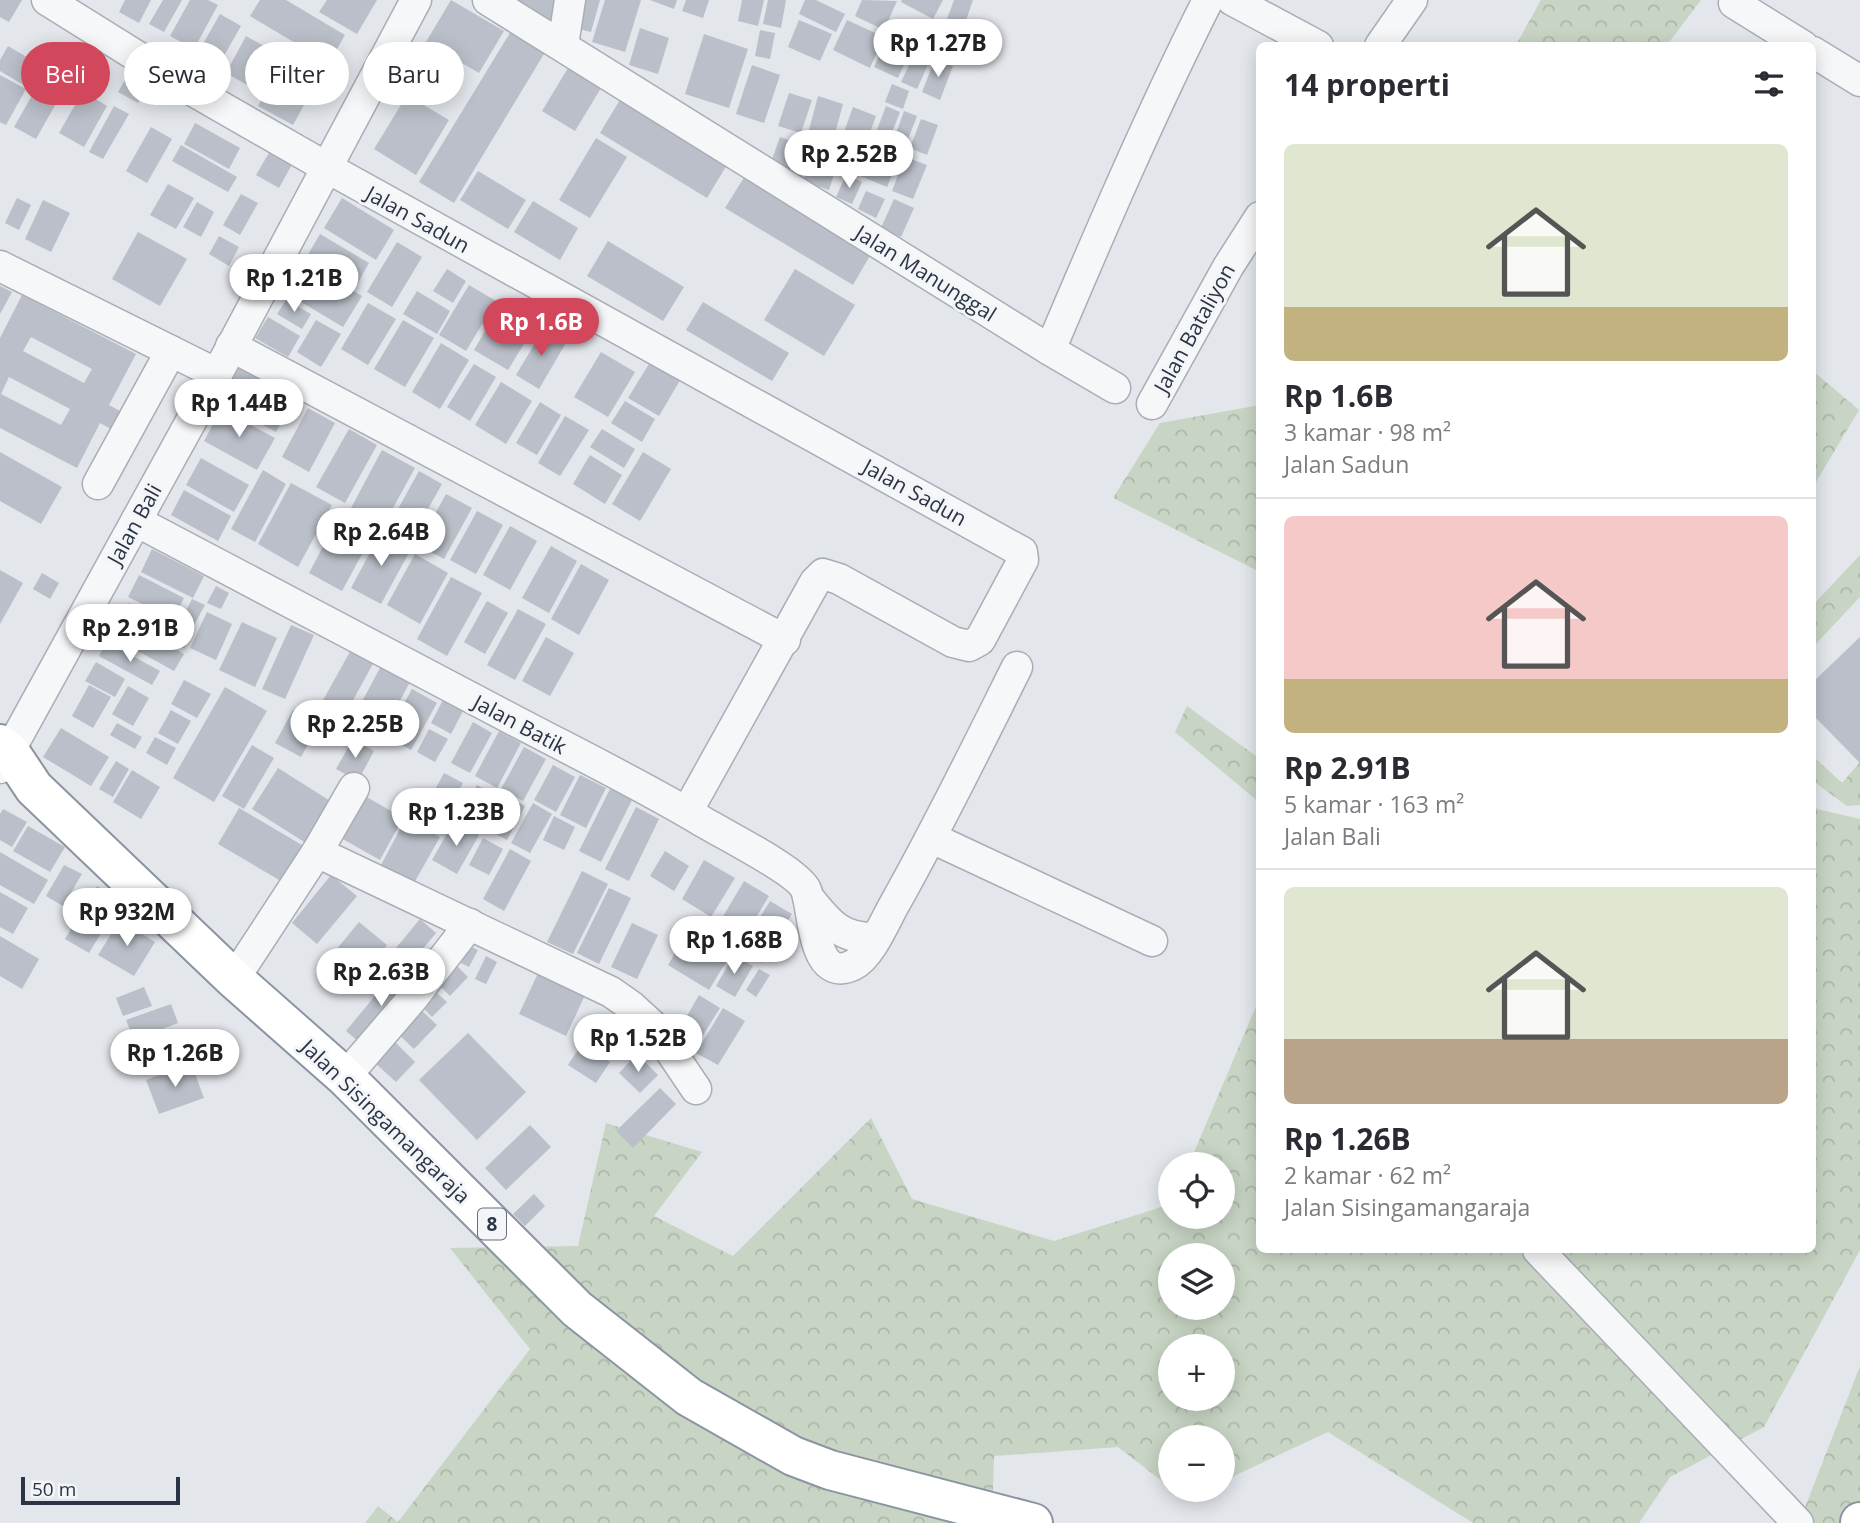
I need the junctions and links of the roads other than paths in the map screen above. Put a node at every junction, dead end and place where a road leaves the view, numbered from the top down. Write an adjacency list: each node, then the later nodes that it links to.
1 (47, 0): 15 (street)
2 (488, 0): 12 (street, Jalan Manunggal)
3 (570, 0): 12 (street)
4 (1208, 0): 21 (street)
5 (1232, 0): 9 (street)
6 (1412, 0): 10 (street)
7 (411, 2): 15 (street, Jalan Bali)
8 (1734, 3): 11 (street)
9 (1311, 42)
10 (1383, 42)
11 (1797, 42)
12 (564, 45): 21 (street, Jalan Manunggal)
13 (1816, 54): 14 (street)
14 (1860, 81)
15 (326, 167): 19 (street, Jalan Bali); 27 (street, Jalan Sadun)
16 (1256, 232): 17 (street, Jalan Bataliyon)
17 (1249, 257): 24 (street, Jalan Bataliyon)
18 (0, 266): 20 (street)
19 (231, 346): 22 (street, Jalan Bali); 27 (street)
20 (171, 351): 22 (street); 25 (street)
21 (1050, 351): 23 (street, Jalan Manunggal)
22 (217, 374): 26 (street, Jalan Bali)
23 (1115, 388)
24 (1152, 404)
25 (97, 484)
26 (136, 521): 29 (street, Jalan Bali); 31 (street, Jalan Batik)
27 (785, 640): 31 (street, Jalan Sadun)
28 (1017, 667): 32 (street)
29 (9, 765): 36 (highway, Jalan Sisingamangaraja / 8)
30 (354, 788): 33 (street)
31 (687, 812): 32 (street, Jalan Batik)
32 (932, 838): 35 (street)
33 (317, 852): 34 (street); 36 (street)
34 (470, 924): 37 (street); 38 (street)
35 (1152, 941)
36 (234, 979): 37 (highway, Jalan Sisingamangaraja / 8)
37 (345, 1077): 40 (highway, Jalan Sisingamangaraja / 8)
38 (696, 1089)
39 (1541, 1253): 41 (street)
40 (1023, 1522)
41 (1798, 1523)

